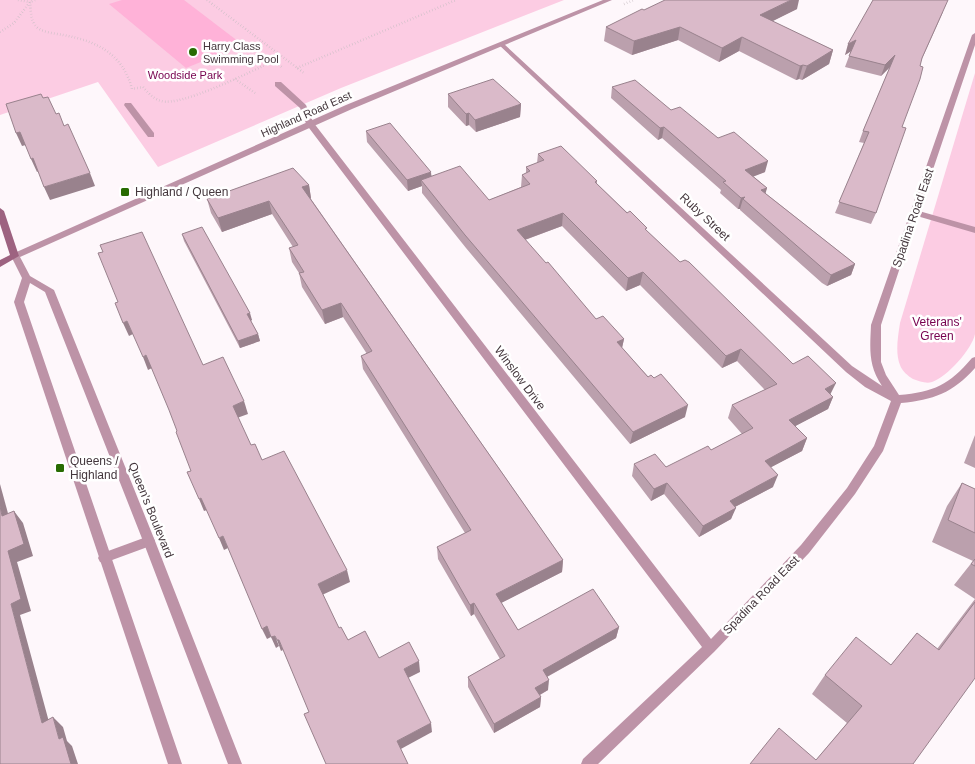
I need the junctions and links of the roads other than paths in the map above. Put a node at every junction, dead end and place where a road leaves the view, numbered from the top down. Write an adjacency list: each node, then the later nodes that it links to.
1 (610, 0): 3 (street, Highland Road East)
2 (975, 35): 9 (street, Spadina Road East)
3 (501, 44): 6 (street, Highland Road East); 15 (street, Ruby Street)
4 (278, 84): 6 (street, Winslow Drive)
5 (128, 105): 7 (street)
6 (310, 124): 11 (street, Highland Road East); 18 (street, Winslow Drive)
7 (151, 135)
8 (0, 211): 11 (main road)
9 (915, 213): 10 (street); 15 (street, Spadina Road East)
10 (975, 230)
11 (15, 256): 12 (main road); 13 (street)
12 (0, 264)
13 (27, 278): 16 (street, Queen's Boulevard); 17 (street)
14 (975, 362): 15 (street)
15 (898, 399): 18 (street, Spadina Road East)
16 (149, 541): 17 (street); 20 (street, Queen's Boulevard)
17 (104, 558): 19 (street)
18 (710, 648): 21 (street, Spadina Road East)
19 (175, 764)
20 (235, 764)
21 (588, 764)

